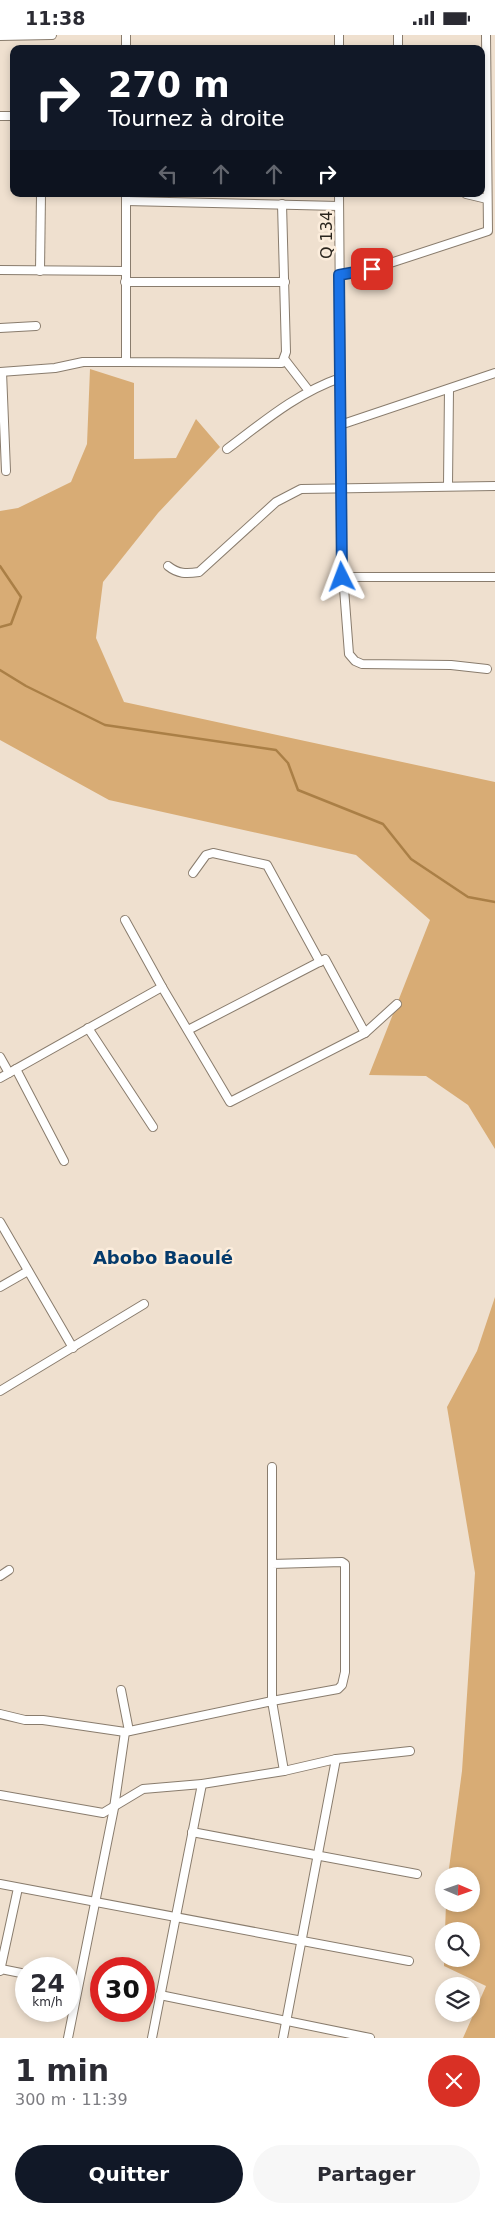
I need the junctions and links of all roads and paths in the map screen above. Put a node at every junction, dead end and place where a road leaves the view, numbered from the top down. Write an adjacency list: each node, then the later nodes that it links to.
1 (36, 35): 2 (street); 4 (street)
2 (52, 35)
3 (486, 35): 9 (street)
4 (0, 36)
5 (41, 197): 14 (street)
6 (126, 197): 10 (street); 15 (street)
7 (339, 197): 11 (street, Q 134)
8 (479, 197): 9 (street)
9 (487, 199): 12 (street)
10 (282, 204): 11 (street); 18 (street)
11 (340, 206): 16 (street, Q 134)
12 (492, 230): 16 (street)
13 (0, 270): 14 (street)
14 (40, 271): 15 (street)
15 (125, 271): 17 (street)
16 (339, 275): 25 (street, Q 134)
17 (125, 282): 18 (street); 22 (street)
18 (285, 282): 21 (street)
19 (36, 326): 20 (street)
20 (0, 328)
21 (285, 360): 22 (street); 27 (street)
22 (126, 362): 23 (street)
23 (1, 372): 28 (street)
24 (495, 373): 26 (street)
25 (340, 378): 27 (street); 29 (street, Q 134)
26 (449, 389): 29 (street); 32 (street)
27 (309, 391): 30 (street)
28 (2, 420): 31 (street)
29 (340, 425): 34 (street, Q 134)
30 (227, 449)
31 (6, 471)
32 (448, 485): 33 (street); 34 (street)
33 (495, 486)
34 (340, 489): 35 (street); 36 (street, Q 134)
35 (168, 566)
36 (342, 577): 37 (street); 38 (street, Q 134)
37 (495, 577)
38 (487, 669)
39 (193, 873): 41 (street)
40 (125, 920): 42 (street)
41 (320, 962): 45 (street); 46 (street)
42 (162, 987): 44 (street); 45 (street)
43 (397, 1004): 46 (street)
44 (88, 1027): 48 (street); 50 (street)
45 (188, 1030): 46 (street)
46 (365, 1033)
47 (0, 1057): 48 (street)
48 (12, 1071): 49 (street); 51 (street)
49 (0, 1078)
50 (153, 1127)
51 (64, 1161)
52 (0, 1222): 53 (street)
53 (28, 1271): 54 (street); 56 (street)
54 (0, 1287)
55 (144, 1304): 56 (street)
56 (73, 1348): 57 (street)
57 (0, 1391)
58 (272, 1467): 59 (street)
59 (272, 1563): 63 (street); 63 (street)
60 (9, 1570): 61 (street)
61 (0, 1576)
62 (121, 1690): 65 (street)
63 (272, 1701): 65 (street); 68 (street)
64 (0, 1714): 65 (street)
65 (127, 1731): 71 (street)
66 (410, 1751): 67 (street)
67 (336, 1759): 68 (street); 73 (street)
68 (284, 1771): 69 (street)
69 (202, 1783): 71 (street); 72 (street)
70 (0, 1795): 71 (street)
71 (114, 1807): 77 (street)
72 (192, 1832): 73 (street); 78 (street)
73 (318, 1855): 74 (street); 79 (street)
74 (417, 1874)
75 (0, 1884): 76 (street)
76 (18, 1888): 77 (street); 82 (street)
77 (94, 1902): 78 (street); 80 (street)
78 (175, 1918): 79 (street); 84 (street)
79 (301, 1941): 81 (street); 85 (street)
80 (80, 1957)
81 (409, 1961)
82 (0, 1970): 83 (street)
83 (15, 1972)
84 (160, 1995): 85 (street); 88 (street)
85 (286, 2021): 89 (street); 90 (street)
86 (69, 2022): 87 (street)
87 (68, 2038)
88 (152, 2038)
89 (283, 2038)
90 (370, 2038)

